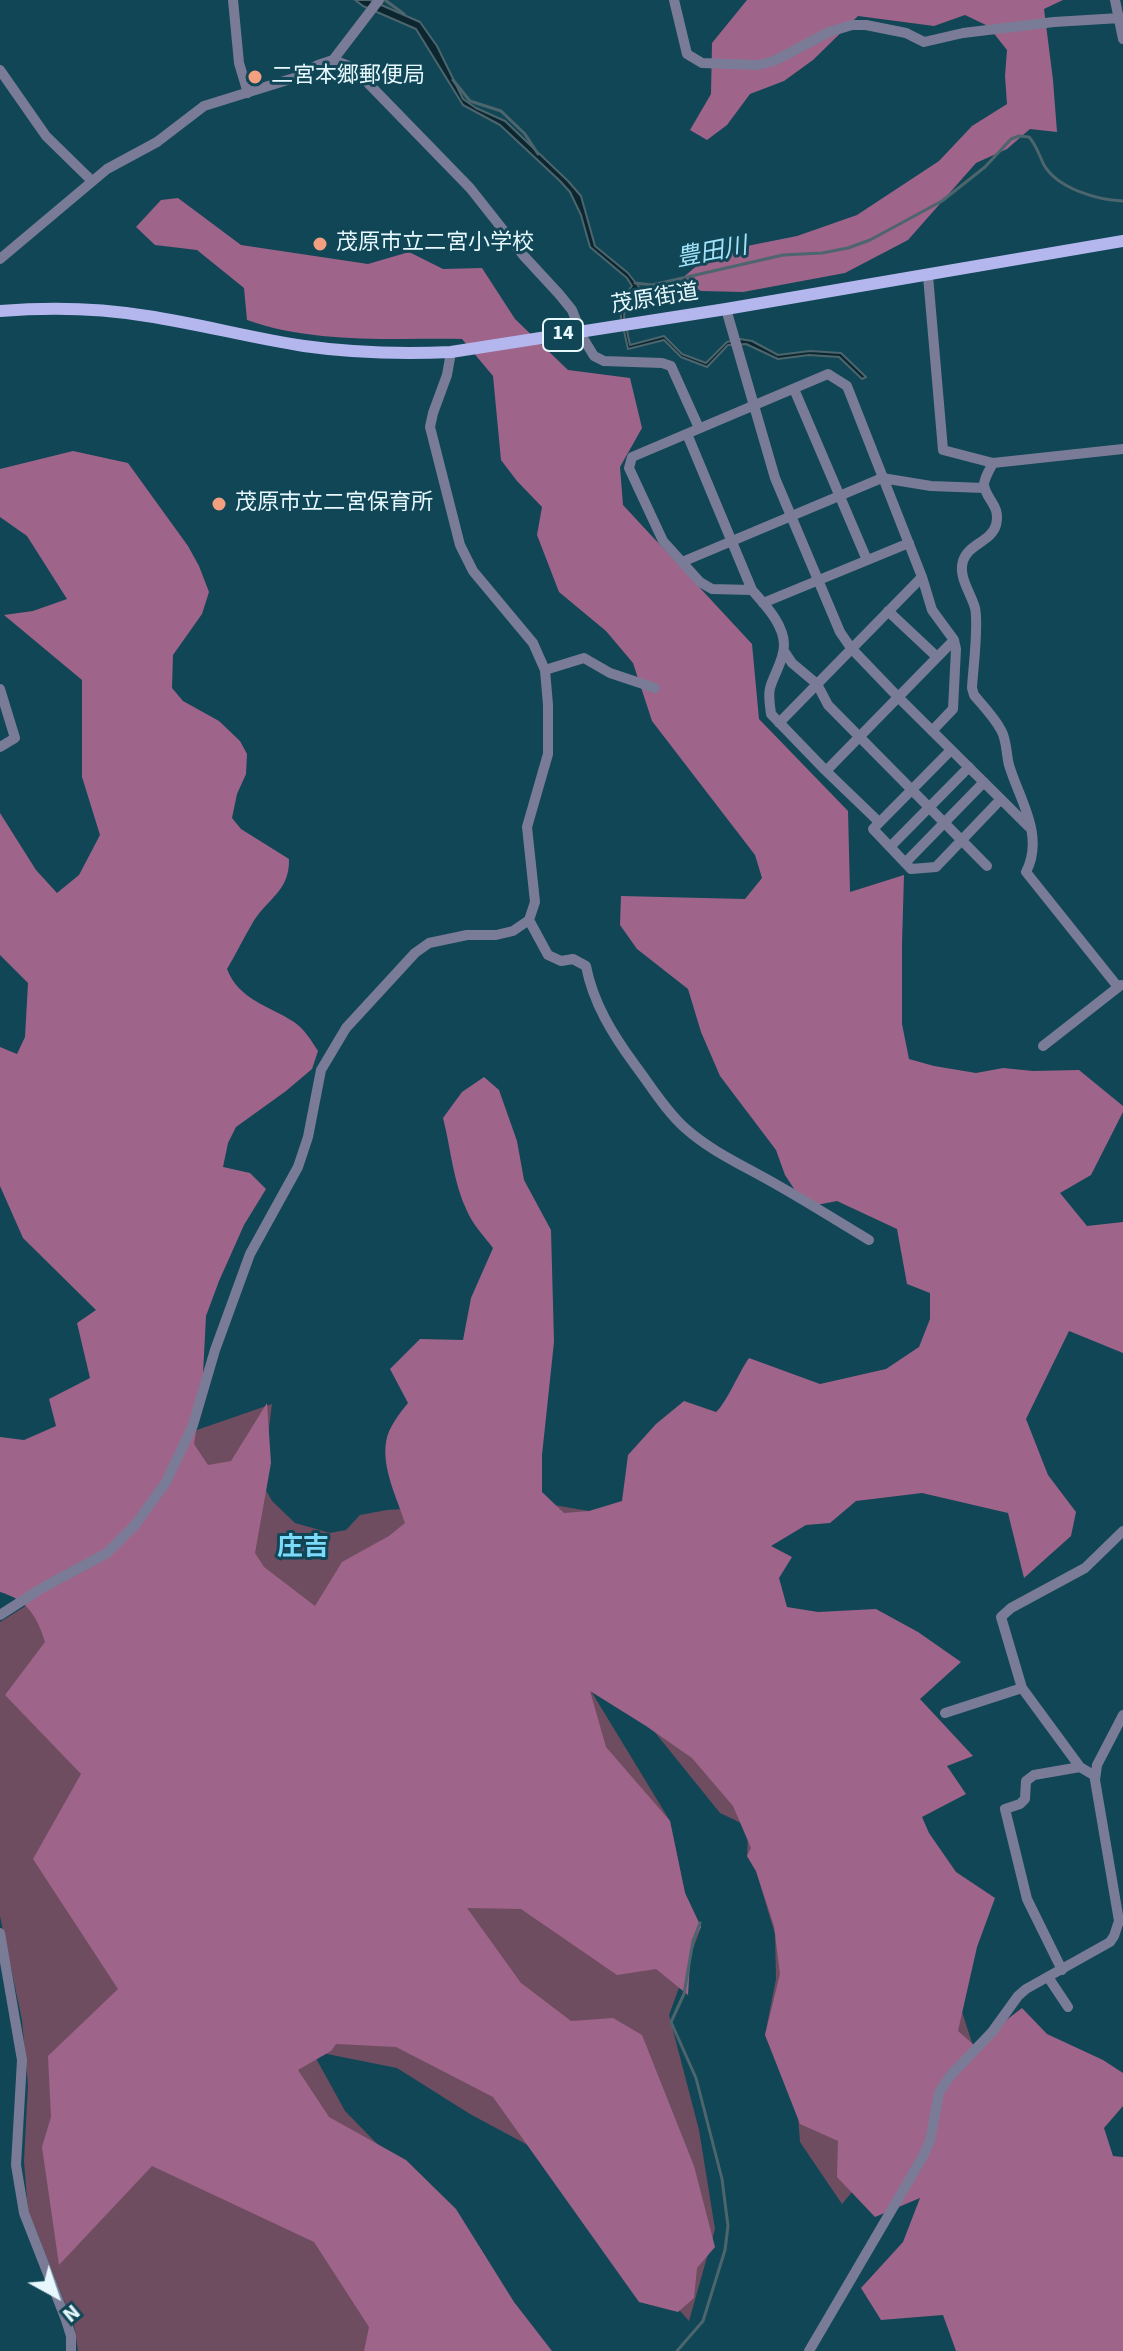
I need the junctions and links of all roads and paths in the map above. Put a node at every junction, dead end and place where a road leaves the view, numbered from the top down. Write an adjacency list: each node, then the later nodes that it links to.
1 (233, 0): 9 (street)
2 (379, 0): 7 (street)
3 (674, 0): 5 (street)
4 (1115, 0): 5 (street)
5 (1120, 18): 6 (street)
6 (1123, 39)
7 (333, 60): 9 (street); 16 (street)
8 (0, 70): 10 (street)
9 (248, 93): 10 (street)
10 (92, 181): 12 (street)
11 (1123, 241): 13 (main road, 茂原街道 / 14)
12 (0, 259)
13 (928, 276): 14 (main road, 茂原街道 / 14); 23 (street)
14 (726, 309): 16 (main road, 茂原街道 / 14); 19 (street)
15 (0, 311): 17 (main road, 茂原街道 / 14)
16 (581, 332): 17 (main road, 茂原街道 / 14); 20 (street)
17 (451, 352): 41 (street)
18 (794, 389): 19 (street); 24 (street); 26 (street)
19 (753, 405): 20 (street); 27 (street)
20 (699, 428): 21 (street)
21 (687, 434): 28 (street); 31 (street)
22 (1123, 449): 23 (street)
23 (993, 463): 25 (street)
24 (882, 478): 25 (street); 26 (street); 29 (street)
25 (984, 488): 59 (street)
26 (839, 495): 27 (street); 30 (street)
27 (790, 517): 28 (street); 33 (street)
28 (732, 540): 31 (street); 34 (street)
29 (909, 543): 30 (street); 32 (street)
30 (867, 560): 33 (street)
31 (682, 562): 34 (street)
32 (922, 577): 36 (street); 37 (street)
33 (817, 581): 35 (street); 38 (street)
34 (752, 590): 35 (street)
35 (763, 603): 39 (street)
36 (888, 611): 38 (street); 40 (street)
37 (954, 640): 40 (street); 47 (street)
38 (851, 648): 42 (street); 45 (street)
39 (784, 651): 42 (street); 46 (street)
40 (937, 657): 45 (street)
41 (545, 670): 43 (street); 64 (street)
42 (817, 684): 46 (street); 48 (street)
43 (655, 688)
44 (0, 689): 49 (street)
45 (898, 697): 47 (street); 48 (street)
46 (779, 723): 52 (street)
47 (932, 731): 50 (street)
48 (859, 737): 52 (street); 54 (street)
49 (0, 747)
50 (951, 750): 51 (street); 54 (street)
51 (969, 767): 53 (street); 56 (street)
52 (826, 771): 57 (street)
53 (984, 782): 55 (street); 58 (street)
54 (911, 790): 56 (street); 57 (street)
55 (1001, 799): 59 (street); 60 (street)
56 (929, 808): 58 (street); 61 (street)
57 (879, 822): 61 (street)
58 (945, 823): 60 (street); 62 (street)
59 (1031, 829): 65 (street)
60 (961, 840): 62 (street); 63 (street)
61 (890, 847): 62 (street)
62 (905, 863)
63 (987, 866)
64 (529, 920): 67 (street); 69 (street)
65 (1121, 987): 66 (street)
66 (1043, 1046)
67 (869, 1240)
68 (1123, 1531): 70 (street)
69 (0, 1615)
70 (1022, 1688): 71 (street); 73 (street)
71 (945, 1713)
72 (1123, 1715): 74 (street)
73 (1080, 1767): 74 (street); 78 (street)
74 (1095, 1776): 76 (street)
75 (1123, 1874): 76 (street)
76 (1111, 1878): 78 (street)
77 (0, 1933): 81 (street)
78 (1062, 1970): 79 (street)
79 (1048, 1977): 80 (street); 82 (street)
80 (1068, 2007)
81 (71, 2351)
82 (809, 2351)

